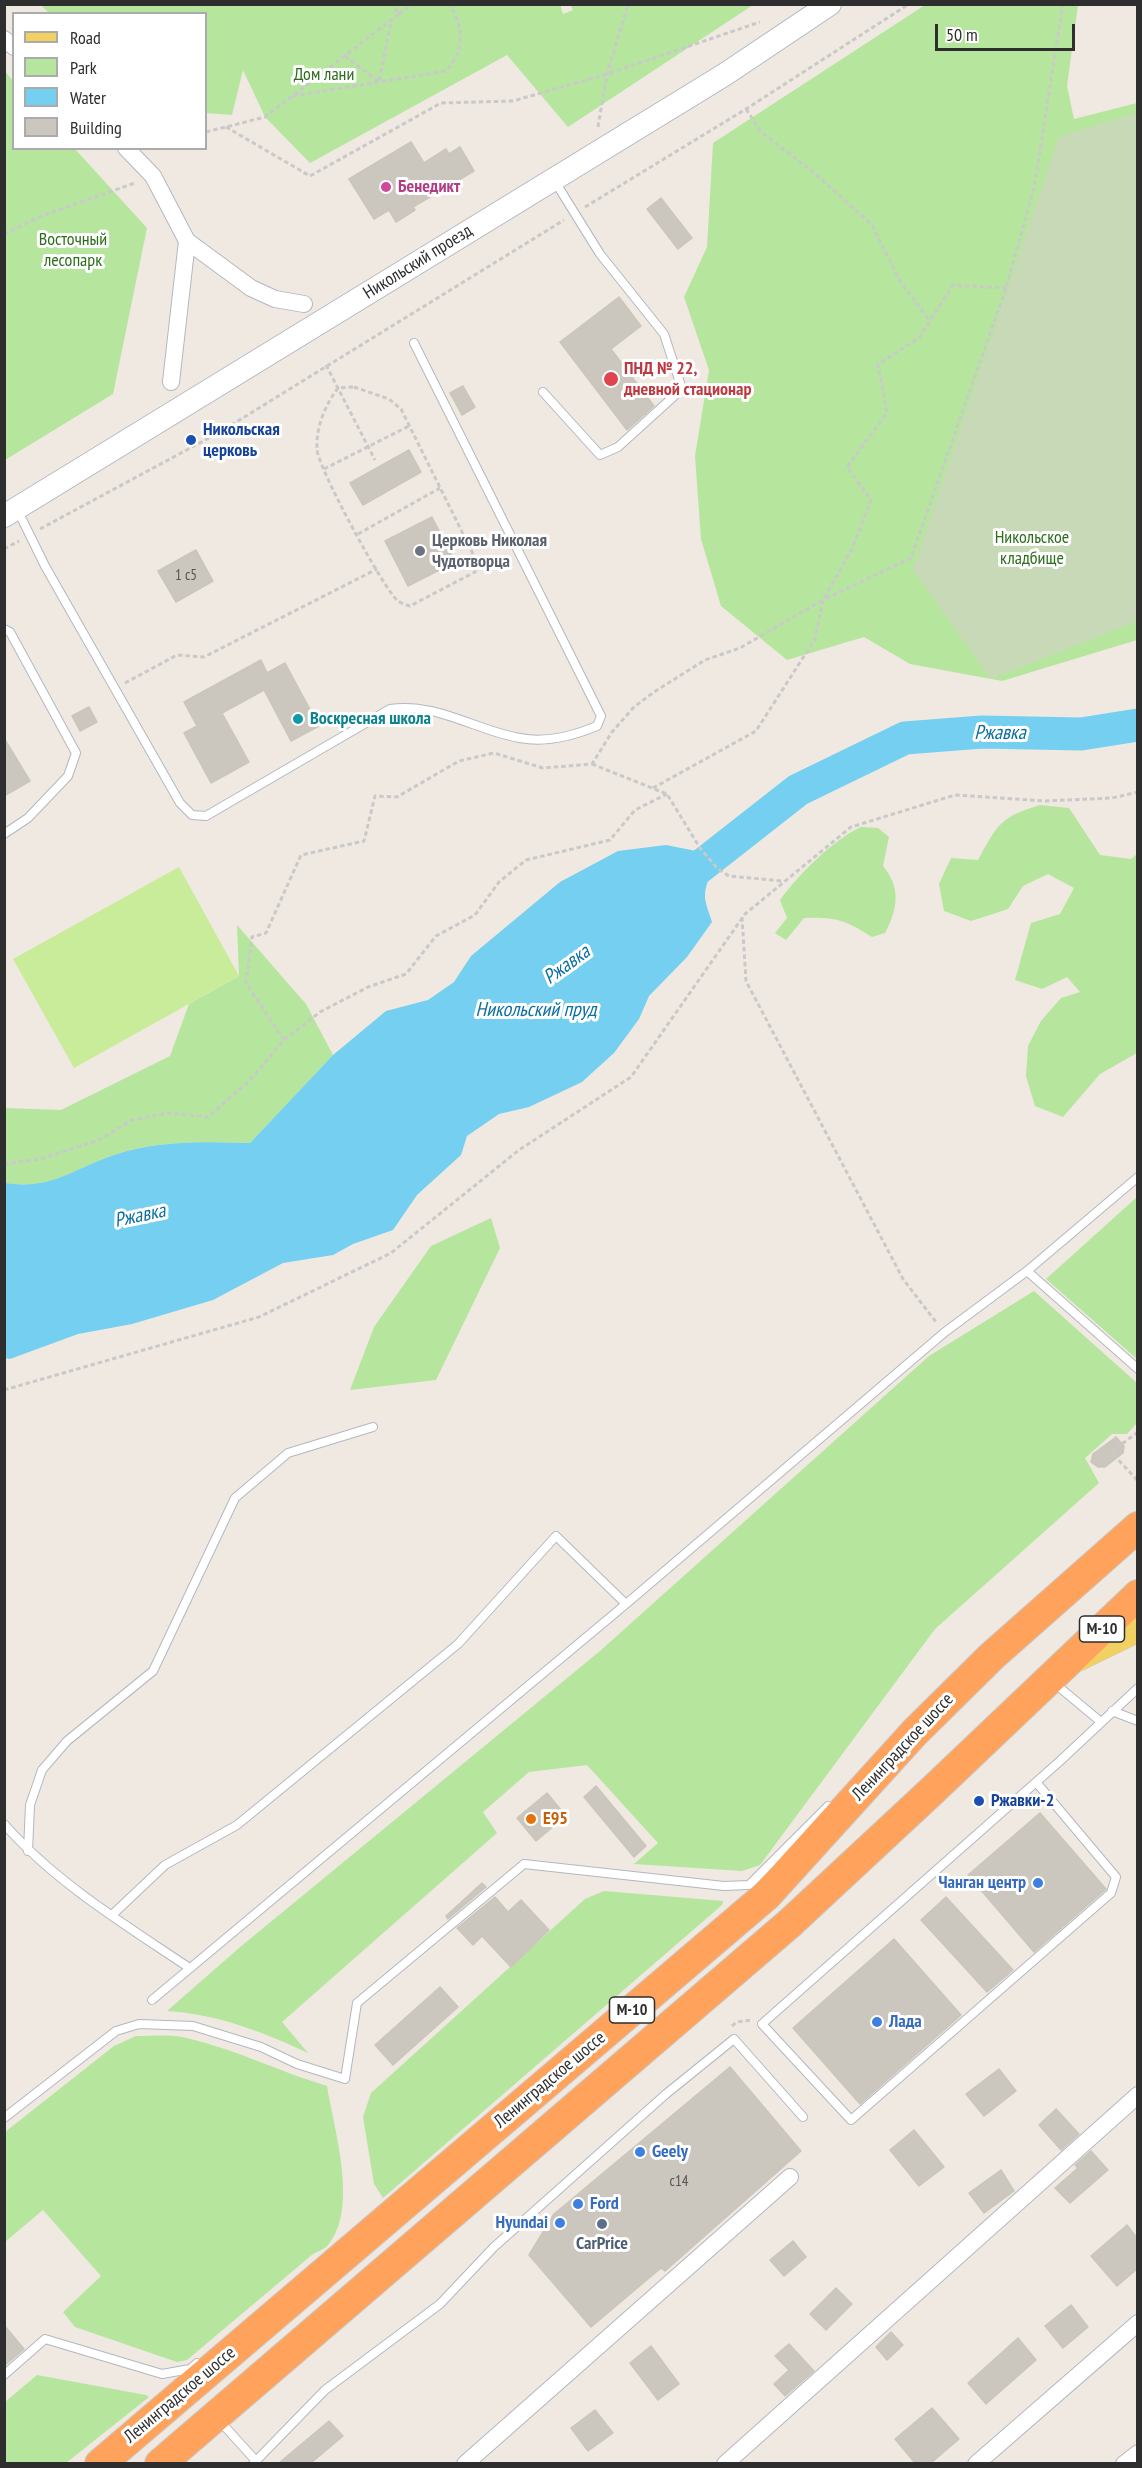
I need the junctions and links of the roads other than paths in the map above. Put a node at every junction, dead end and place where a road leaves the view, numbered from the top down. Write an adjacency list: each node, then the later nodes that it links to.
1 (830, 4): 3 (street, Никольский проезд)
2 (128, 150): 4 (street)
3 (554, 180): 8 (lane); 9 (street, Никольский проезд)
4 (187, 241): 5 (street); 7 (street)
5 (304, 304)
6 (414, 343): 9 (lane)
7 (171, 382)
8 (543, 392)
9 (11, 513)
10 (4, 629): 11 (lane)
11 (4, 834)
12 (1137, 1177): 13 (lane)
13 (1027, 1271): 14 (lane); 18 (lane)
14 (1137, 1369)
15 (373, 1427): 30 (lane)
16 (1137, 1527): 25 (highway, Ленинградское шоссе / М-10)
17 (1137, 1595): 20 (highway, Ленинградское шоссе / М-10)
18 (626, 1604): 31 (lane); 32 (lane)
19 (1137, 1629): 20 (main road, М-10)
20 (1059, 1672): 24 (lane); 41 (highway, Ленинградское шоссе / М-10)
21 (1137, 1688): 22 (lane)
22 (1112, 1711): 23 (lane); 24 (lane)
23 (1137, 1721)
24 (1101, 1722): 27 (lane)
25 (915, 1732): 26 (lane); 44 (highway, Ленинградское шоссе / М-10)
26 (857, 1780)
27 (1036, 1782): 27 (lane)
28 (832, 1802): 36 (lane)
29 (4, 1824): 30 (lane)
30 (28, 1851): 31 (lane)
31 (112, 1915): 32 (lane)
32 (188, 1967): 33 (lane)
33 (152, 2000)
34 (1137, 2095): 47 (street)
35 (803, 2117): 43 (lane)
36 (4, 2118)
37 (790, 2177): 46 (street)
38 (1137, 2323): 48 (street)
39 (208, 2354): 40 (lane)
40 (4, 2375)
41 (216, 2416): 43 (lane); 45 (highway, Ленинградское шоссе / М-10)
42 (1137, 2453): 49 (street)
43 (254, 2462)
44 (100, 2463)
45 (160, 2463)
46 (465, 2463)
47 (724, 2463)
48 (976, 2463)
49 (1124, 2463)

